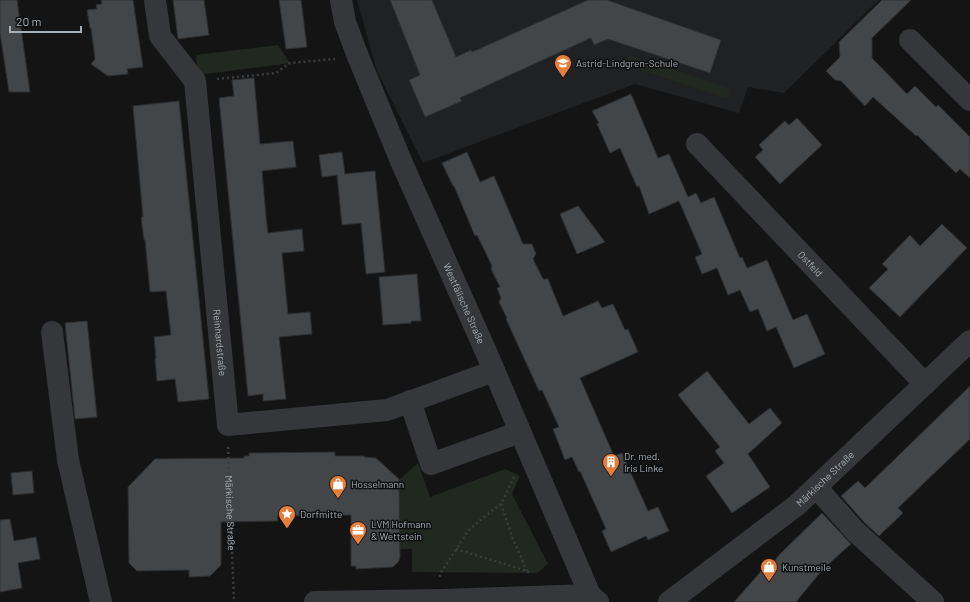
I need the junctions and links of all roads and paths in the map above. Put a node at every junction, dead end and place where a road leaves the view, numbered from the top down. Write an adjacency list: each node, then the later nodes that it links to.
1 (155, 0): 5 (street)
2 (341, 0): 4 (street, Westfälische Straße)
3 (910, 40): 6 (street)
4 (357, 54): 5 (path); 10 (street, Westfälische Straße)
5 (195, 81): 14 (street, Reinhardstraße)
6 (970, 100)
7 (697, 144): 11 (street, Ostfeld)
8 (52, 332): 23 (street)
9 (970, 341): 11 (street, Märkische Straße)
10 (494, 372): 12 (street); 13 (street, Westfälische Straße)
11 (925, 384): 16 (street, Märkische Straße)
12 (410, 401): 13 (street); 14 (street)
13 (520, 432): 15 (street, Westfälische Straße)
14 (228, 433): 24 (path, Märkische Straße)
15 (531, 457): 17 (path); 21 (street, Westfälische Straße)
16 (816, 487): 26 (street, Märkische Straße); 27 (street)
17 (501, 504): 18 (path); 19 (path)
18 (456, 549): 19 (path); 22 (path)
19 (527, 571): 20 (path)
20 (548, 597): 21 (street); 22 (street)
21 (594, 599)
22 (441, 600): 25 (street)
23 (100, 602)
24 (234, 602)
25 (315, 602)
26 (669, 602)
27 (933, 602)

